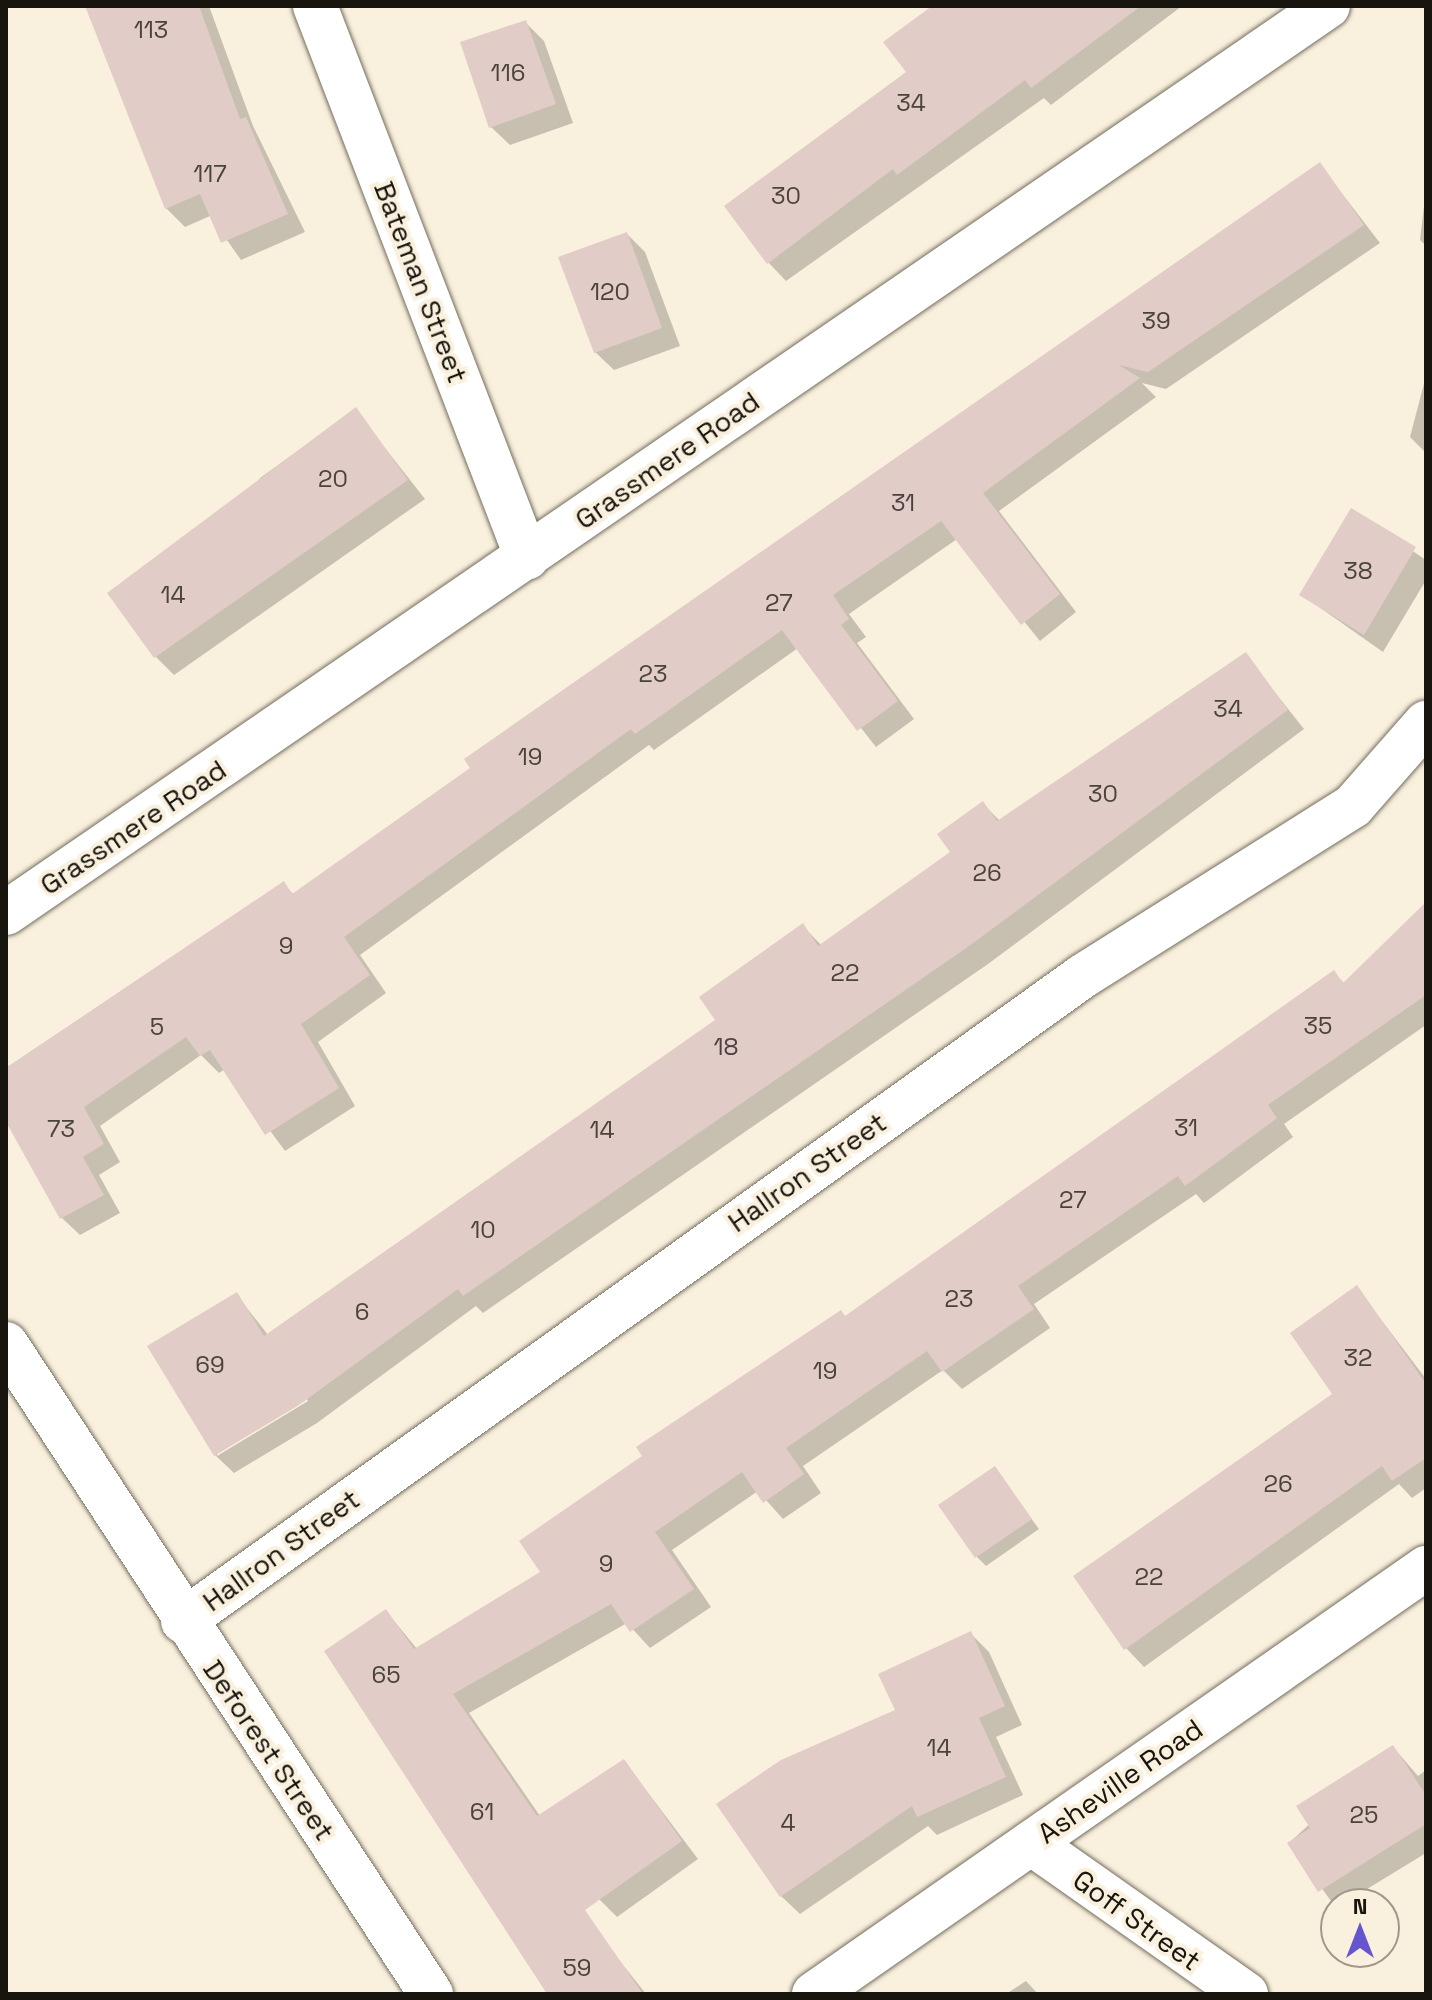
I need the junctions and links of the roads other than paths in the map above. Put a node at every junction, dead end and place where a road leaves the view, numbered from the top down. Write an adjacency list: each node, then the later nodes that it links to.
1 (315, 6): 3 (street, Bateman Street)
2 (1328, 6): 3 (street, Grassmere Road)
3 (527, 558): 5 (street, Grassmere Road)
4 (1426, 723): 8 (street, Hallron Street)
5 (6, 913)
6 (6, 1344): 8 (street, Deforest Street)
7 (1426, 1568): 9 (street, Asheville Road)
8 (183, 1621): 10 (street, Deforest Street)
9 (1031, 1843): 11 (street, Asheville Road); 12 (street, Goff Street)
10 (431, 1994)
11 (814, 1994)
12 (1246, 1994)

